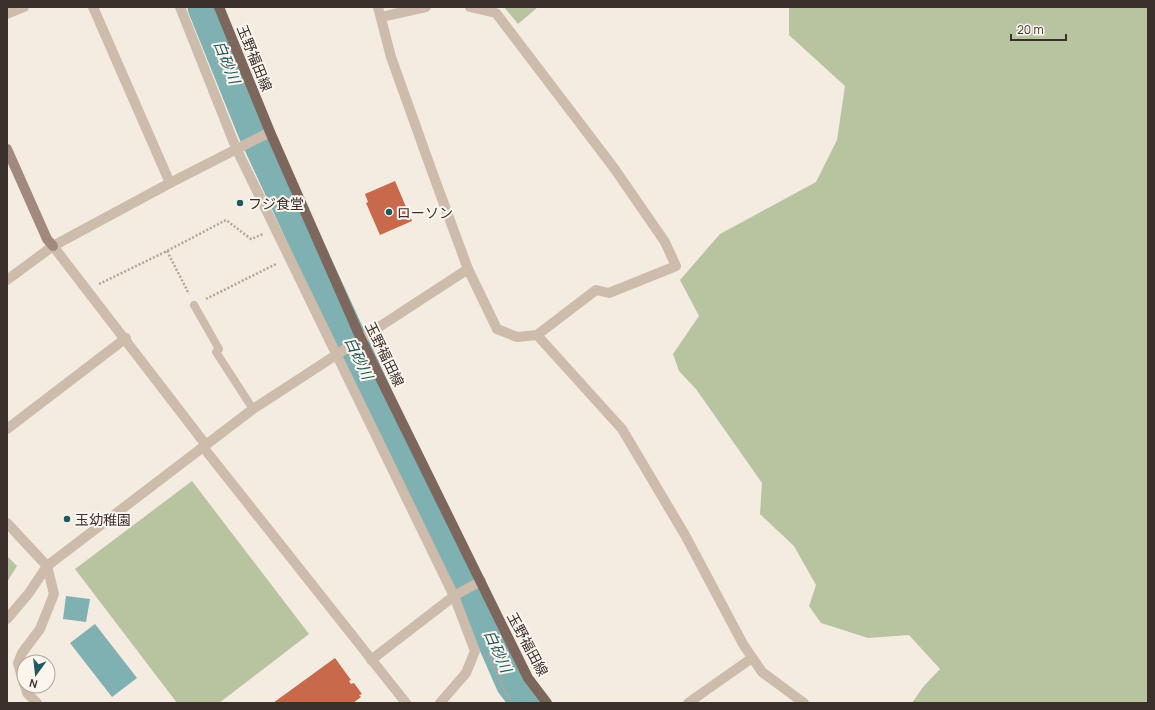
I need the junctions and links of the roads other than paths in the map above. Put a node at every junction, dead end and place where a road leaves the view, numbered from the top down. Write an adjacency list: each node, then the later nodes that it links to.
1 (24, 7): 8 (street)
2 (93, 7): 12 (street)
3 (180, 7): 10 (street)
4 (219, 7): 9 (main road, 玉野福田線)
5 (426, 7): 7 (street)
6 (470, 7): 17 (street)
7 (379, 12): 14 (street)
8 (7, 14)
9 (267, 134): 10 (street); 19 (main road, 玉野福田線)
10 (240, 146): 12 (street); 20 (street)
11 (7, 149): 13 (street)
12 (170, 183): 13 (street)
13 (54, 246): 15 (street); 18 (street)
14 (468, 269): 17 (street); 19 (street)
15 (7, 280)
16 (194, 305): 21 (lane)
17 (537, 335): 30 (street)
18 (126, 338): 22 (street); 23 (street)
19 (358, 341): 20 (street); 26 (main road, 玉野福田線)
20 (338, 352): 21 (street); 27 (street)
21 (253, 409): 23 (street)
22 (7, 428)
23 (205, 446): 25 (street); 31 (street)
24 (7, 523): 25 (street)
25 (47, 566): 28 (street); 29 (street)
26 (477, 583): 27 (street); 36 (main road, 玉野福田線)
27 (457, 594): 31 (street); 35 (street)
28 (7, 619)
29 (22, 654)
30 (752, 658): 37 (street); 38 (street)
31 (371, 660): 34 (street)
32 (28, 694): 33 (street)
33 (37, 703)
34 (406, 703)
35 (440, 703)
36 (547, 703)
37 (688, 703)
38 (804, 703)

